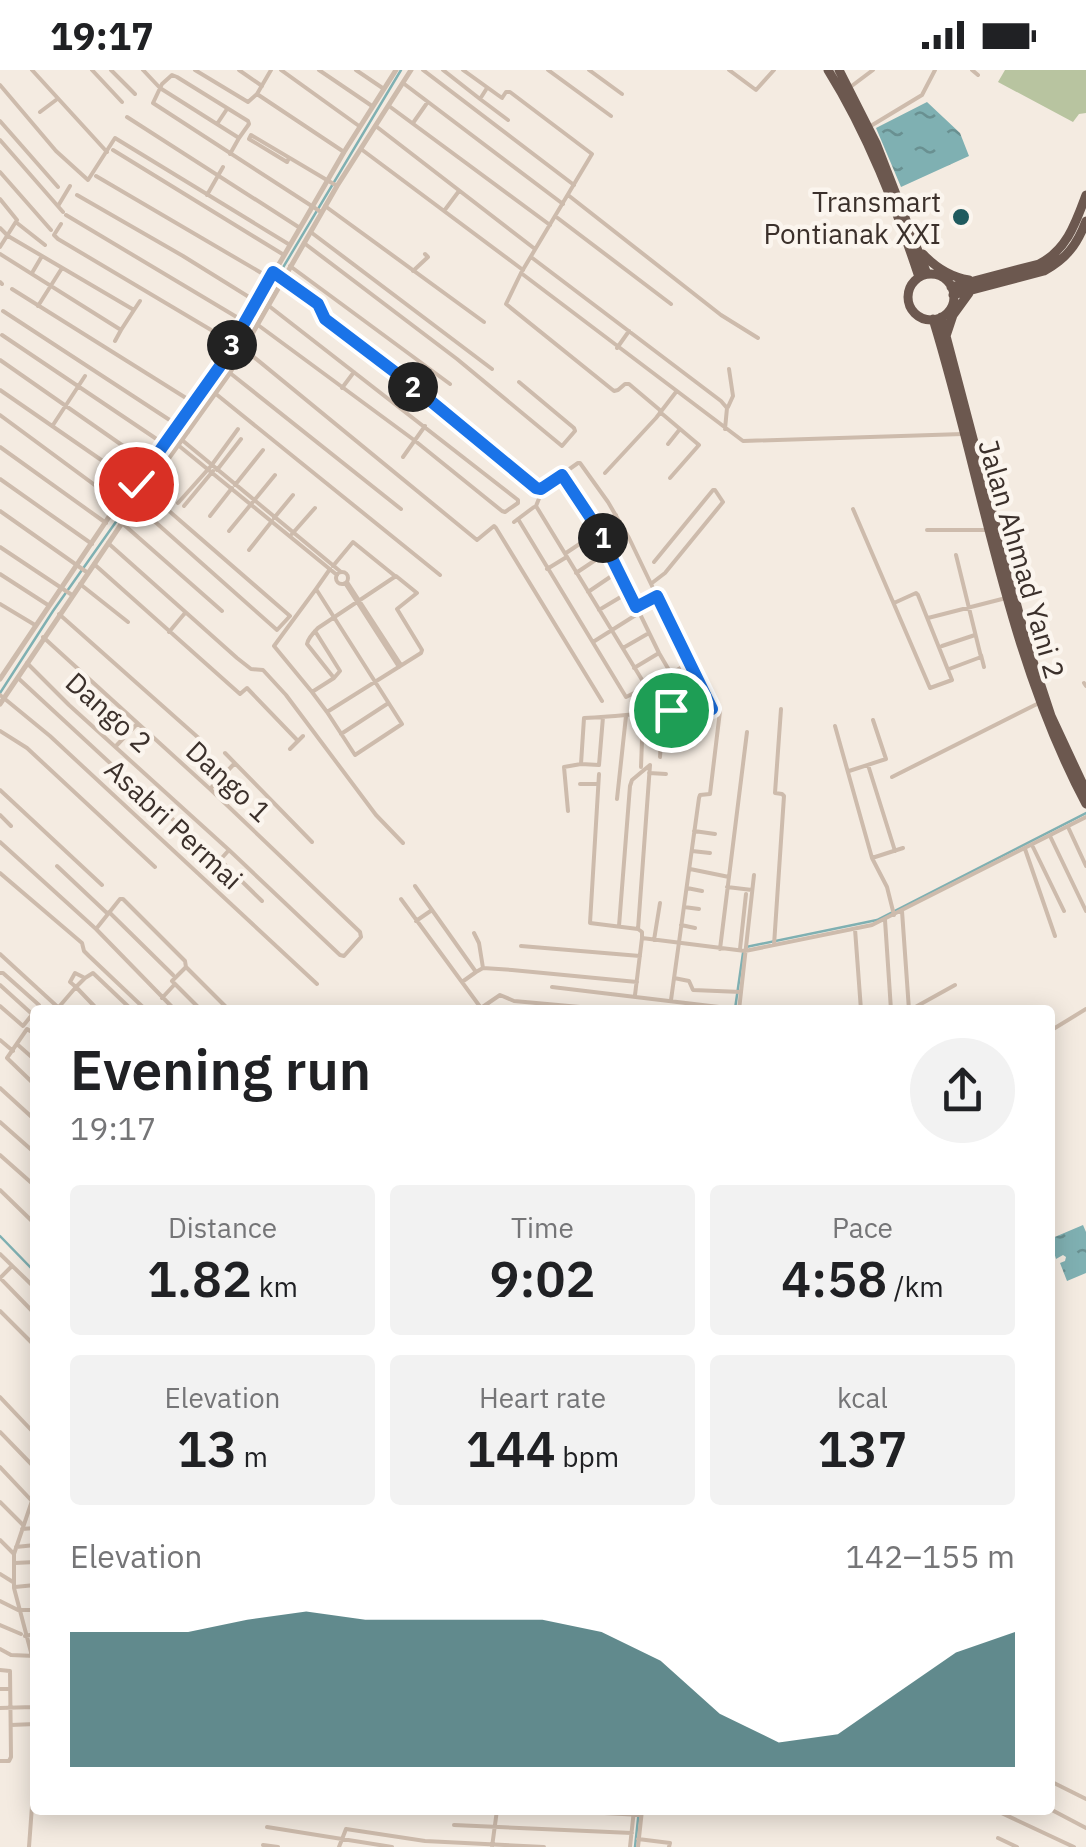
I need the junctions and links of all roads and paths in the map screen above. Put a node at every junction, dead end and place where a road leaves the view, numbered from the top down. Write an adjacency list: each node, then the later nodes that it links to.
1 (32, 70): 36 (street)
2 (92, 70): 38 (street)
3 (111, 70): 32 (street)
4 (143, 70): 29 (street)
5 (195, 70): 33 (street)
6 (238, 70): 28 (street)
7 (271, 70): 28 (street)
8 (281, 70): 50 (street)
9 (320, 70): 40 (street)
10 (356, 70): 35 (street)
11 (396, 70): 35 (street)
12 (411, 70): 26 (street)
13 (423, 70): 64 (street)
14 (443, 70): 37 (street)
15 (464, 70): 30 (street)
16 (548, 70): 43 (street)
17 (589, 70): 34 (street)
18 (729, 70): 19 (street)
19 (773, 70)
20 (828, 70): 104 (highway, Jalan Ahmad Yani 2)
21 (838, 70): 31 (highway, Jalan Ahmad Yani 2)
22 (873, 70): 31 (street)
23 (936, 70): 51 (street)
24 (972, 70): 25 (street)
25 (978, 75)
26 (403, 83): 35 (street); 39 (street)
27 (0, 85): 55 (street)
28 (262, 86): 33 (street)
29 (160, 88): 41 (street); 48 (street); 57 (street)
30 (487, 88): 37 (street); 64 (street)
31 (849, 88): 51 (highway, Jalan Ahmad Yani 2)
32 (135, 94)
33 (257, 94): 56 (street)
34 (622, 94)
35 (386, 98): 40 (street); 47 (street); 49 (street)
36 (58, 99): 42 (street); 55 (street)
37 (480, 99): 45 (street)
38 (122, 102)
39 (426, 103): 47 (street); 73 (street)
40 (372, 106): 50 (street)
41 (227, 108): 48 (street); 52 (street)
42 (40, 112)
43 (611, 116)
44 (127, 118): 62 (street)
45 (508, 120)
46 (0, 121): 66 (street)
47 (414, 123): 82 (street)
48 (217, 124): 52 (street)
49 (376, 126): 54 (street); 67 (street)
50 (360, 127): 56 (street)
51 (868, 128): 92 (highway, Jalan Ahmad Yani 2)
52 (239, 138): 57 (street)
53 (0, 140): 74 (street)
54 (361, 149): 63 (street); 77 (street)
55 (110, 151): 69 (street); 95 (street)
56 (344, 152): 63 (street)
57 (230, 154): 75 (street)
58 (290, 158): 58 (street); 63 (street)
59 (223, 167): 62 (street)
60 (0, 172): 85 (street)
61 (96, 176): 105 (street)
62 (218, 176): 69 (street); 84 (street)
63 (331, 184): 75 (street); 76 (street)
64 (574, 185): 70 (street)
65 (70, 186): 74 (street)
66 (58, 187)
67 (459, 191): 77 (street); 93 (street)
68 (77, 195): 111 (street)
69 (207, 195): 90 (street)
70 (568, 195): 73 (street); 124 (street)
71 (1086, 195): 106 (highway)
72 (0, 200): 80 (street)
73 (562, 204): 78 (street)
74 (58, 206): 118 (street)
75 (313, 206): 76 (street); 84 (street)
76 (322, 210): 86 (street); 101 (street)
77 (444, 211): 102 (street)
78 (555, 216): 82 (street); 112 (street)
79 (1086, 221): 106 (highway)
80 (16, 222): 87 (street); 88 (street)
81 (61, 224): 127 (street)
82 (550, 225): 93 (street)
83 (0, 228): 87 (street)
84 (300, 228): 90 (street)
85 (51, 230)
86 (311, 232): 89 (street); 132 (street)
87 (8, 236): 91 (street); 96 (street)
88 (45, 244)
89 (304, 244): 99 (street); 162 (street)
90 (290, 245): 95 (street)
91 (0, 247)
92 (918, 248): 104 (highway, Jalan Ahmad Yani 2); 106 (highway)
93 (535, 249): 98 (street)
94 (0, 254): 103 (street)
95 (284, 255): 99 (street)
96 (42, 256): 100 (street); 103 (street)
97 (428, 257): 101 (street)
98 (531, 257): 102 (street); 122 (street)
99 (285, 267): 105 (street); 105 (street); 137 (street)
100 (62, 268): 107 (street); 115 (street)
101 (413, 271): 119 (street)
102 (522, 272): 128 (street); 146 (street)
103 (31, 274): 107 (street)
104 (923, 275): 109 (highway); 117 (highway, Jalan Ahmad Yani 2)
105 (277, 276): 111 (street); 114 (street); 176 (street)
106 (974, 285): 109 (highway); 125 (highway)
107 (49, 286): 113 (street); 121 (street)
108 (12, 289): 113 (street)
109 (952, 291): 117 (highway)
110 (140, 301): 115 (street)
111 (256, 302): 118 (street)
112 (671, 304)
113 (38, 306): 143 (street)
114 (269, 306): 120 (street); 133 (street)
115 (134, 310): 121 (street)
116 (3, 311): 149 (street)
117 (936, 318): 125 (highway, Jalan Ahmad Yani 2); 155 (highway, Jalan Ahmad Yani 2)
118 (245, 322): 127 (street)
119 (484, 322)
120 (258, 325): 129 (street); 139 (street)
121 (121, 330): 126 (street)
122 (630, 331): 128 (street); 145 (street)
123 (2, 335): 138 (street)
124 (758, 338)
125 (946, 339): 311 (highway, Jalan Ahmad Yani 2)
126 (115, 341)
127 (233, 343): 143 (street)
128 (617, 348): 141 (street)
129 (244, 349): 134 (street); 271 (street)
130 (0, 360): 144 (street)
131 (729, 368): 145 (street)
132 (492, 369)
133 (354, 372): 139 (street); 150 (street)
134 (230, 373): 142 (street); 184 (street)
135 (86, 376): 138 (street)
136 (519, 382): 162 (street)
137 (450, 384)
138 (78, 387): 144 (street); 159 (street)
139 (342, 388): 157 (street)
140 (0, 390): 148 (street)
141 (676, 392): 146 (street); 153 (street)
142 (216, 394): 154 (street); 215 (street)
143 (194, 403): 149 (street)
144 (66, 406): 148 (street); 166 (street)
145 (727, 408): 153 (street)
146 (661, 412): 151 (street); 168 (street)
147 (0, 415): 182 (street)
148 (53, 425): 173 (street)
149 (178, 425): 154 (street); 159 (street)
150 (425, 426): 157 (street); 157 (street)
151 (680, 429): 160 (street); 171 (street)
152 (238, 430): 167 (street)
153 (726, 430): 155 (street)
154 (187, 432): 158 (street)
155 (963, 434): 196 (highway, Jalan Ahmad Yani 2)
156 (241, 439): 167 (street)
157 (414, 440): 165 (street)
158 (180, 442): 167 (street); 175 (street)
159 (164, 444): 166 (street)
160 (668, 444)
161 (0, 446): 191 (street)
162 (561, 446): 164 (street)
163 (263, 450): 174 (street)
164 (568, 453)
165 (402, 457)
166 (150, 464): 173 (street)
167 (213, 469): 174 (street); 180 (street)
168 (605, 473)
169 (275, 475): 178 (street)
170 (562, 475): 176 (street); 188 (street); 194 (street)
171 (670, 478)
172 (0, 479): 200 (street)
173 (136, 484): 182 (street)
174 (234, 486): 178 (street); 189 (street)
175 (145, 490): 179 (street); 187 (street)
176 (541, 491): 181 (street)
177 (293, 495): 190 (street)
178 (253, 503): 190 (street); 197 (street)
179 (135, 504): 182 (street); 193 (street)
180 (181, 505)
181 (536, 506): 205 (street); 209 (street)
182 (125, 507): 191 (street); 192 (street)
183 (315, 508): 198 (street)
184 (400, 508)
185 (853, 509): 229 (street)
186 (0, 511): 210 (street)
187 (168, 511): 193 (street); 193 (street)
188 (616, 515): 194 (street); 219 (street)
189 (210, 516)
190 (273, 519): 198 (street); 202 (street)
191 (106, 522): 200 (street)
192 (122, 523): 199 (street); 231 (street)
193 (158, 524)
194 (598, 528): 203 (street); 205 (street)
195 (927, 530): 196 (street)
196 (989, 530): 225 (highway, Jalan Ahmad Yani 2)
197 (230, 531)
198 (292, 535): 208 (street)
199 (108, 543): 207 (street); 234 (street)
200 (92, 544): 210 (street)
201 (0, 547): 221 (street)
202 (249, 550)
203 (609, 551): 211 (street); 213 (street)
204 (956, 554): 230 (street)
205 (566, 556): 209 (street); 213 (street)
206 (654, 562): 219 (street)
207 (94, 564): 210 (street); 242 (street)
208 (332, 568): 212 (street); 216 (street); 220 (street)
209 (548, 569): 246 (street)
210 (82, 570): 218 (street); 221 (street)
211 (619, 571): 222 (street); 223 (street)
212 (339, 573): 217 (street); 217 (street)
213 (576, 573): 222 (street)
214 (0, 574): 228 (street)
215 (440, 575)
216 (396, 576): 226 (street); 254 (street)
217 (346, 582): 226 (street)
218 (80, 584): 221 (street); 238 (street)
219 (652, 584): 224 (street)
220 (316, 590): 236 (street); 266 (street)
221 (67, 592): 228 (street); 235 (street)
222 (588, 592): 232 (street)
223 (630, 592): 232 (street); 233 (street)
224 (657, 596): 233 (street); 252 (street)
225 (1006, 598): 230 (street); 273 (highway, Jalan Ahmad Yani 2)
226 (359, 602): 236 (street); 254 (street)
227 (0, 604): 240 (street, Dango 1)
228 (48, 604): 240 (street)
229 (894, 604): 237 (street); 258 (street)
230 (969, 608): 237 (street); 244 (street)
231 (222, 610)
232 (600, 610): 239 (street)
233 (638, 610): 239 (street); 243 (street)
234 (185, 613): 242 (street); 326 (street)
235 (59, 614): 245 (street); 290 (street)
236 (334, 617): 241 (street); 263 (street)
237 (928, 618): 247 (street)
238 (128, 622)
239 (612, 629): 246 (street); 248 (street)
240 (33, 630): 245 (street, Dango 1); 257 (street)
241 (314, 631): 261 (street); 261 (street)
242 (169, 632): 291 (street)
243 (649, 633): 248 (street); 249 (street)
244 (975, 635): 247 (street); 250 (street)
245 (42, 638): 251 (street); 282 (street, Dango 1)
246 (593, 642): 267 (street)
247 (939, 646): 258 (street)
248 (623, 648): 256 (street)
249 (659, 653): 256 (street); 259 (street)
250 (981, 655): 255 (street); 258 (street)
251 (27, 662): 260 (street); 283 (street, Dango 2)
252 (688, 663): 259 (street); 274 (street)
253 (0, 664): 257 (street)
254 (400, 666): 263 (street)
255 (984, 667)
256 (634, 668): 265 (street)
257 (7, 669): 262 (street)
258 (949, 669)
259 (670, 674): 264 (street); 268 (street)
260 (17, 677): 269 (street); 288 (street)
261 (334, 678): 266 (street)
262 (0, 679)
263 (376, 682): 272 (street); 278 (street)
264 (655, 684): 265 (street); 270 (street)
265 (647, 688): 267 (street)
266 (312, 692): 278 (street)
267 (638, 692): 277 (street)
268 (683, 694)
269 (1, 698): 392 (street, Asabri Permai)
270 (664, 699)
271 (602, 701)
272 (389, 703): 287 (street); 287 (street)
273 (1039, 703): 305 (street); 315 (highway, Jalan Ahmad Yani 2)
274 (712, 709): 276 (street); 321 (street)
275 (780, 709): 313 (street)
276 (663, 710): 277 (street); 295 (street)
277 (646, 711): 279 (street); 299 (street)
278 (327, 712): 287 (street)
279 (626, 716): 280 (street); 314 (street)
280 (603, 717): 297 (street); 297 (street)
281 (874, 720): 298 (street)
282 (137, 724): 292 (street); 308 (street, Dango 1)
283 (92, 726): 288 (street); 292 (street, Dango 2)
284 (835, 726): 301 (street)
285 (0, 731): 338 (street)
286 (747, 732): 341 (street)
287 (340, 734)
288 (82, 736): 335 (street)
289 (303, 736): 291 (street)
290 (202, 741)
291 (298, 742): 293 (street)
292 (116, 746): 330 (street, Dango 2)
293 (290, 749)
294 (225, 753): 296 (street)
295 (660, 757)
296 (234, 763): 304 (street); 325 (street)
297 (580, 764): 316 (street)
298 (868, 765): 301 (street); 332 (street)
299 (640, 768)
300 (649, 772): 303 (street); 365 (street); 369 (street)
301 (847, 772): 334 (street)
302 (599, 774): 307 (street)
303 (666, 774)
304 (222, 776): 308 (street); 310 (street)
305 (892, 776)
306 (580, 784): 307 (street)
307 (598, 784): 365 (street)
308 (210, 789): 380 (street, Dango 1)
309 (0, 790): 343 (street)
310 (236, 790)
311 (1086, 791)
312 (766, 792): 313 (street)
313 (774, 792): 375 (street)
314 (617, 799)
315 (1086, 804)
316 (568, 810)
317 (0, 815): 319 (street)
318 (1086, 817): 320 (street)
319 (11, 826)
320 (1068, 827): 323 (street); 337 (street)
321 (694, 831): 322 (street); 331 (street)
322 (715, 834)
323 (1050, 836): 327 (street); 359 (street)
324 (0, 842): 367 (street)
325 (312, 842)
326 (402, 843)
327 (1032, 845): 329 (street); 349 (street)
328 (903, 848): 332 (street)
329 (1025, 848): 351 (street); 357 (street)
330 (229, 850): 335 (street); 380 (street, Dango 2)
331 (692, 851): 333 (street); 339 (street)
332 (895, 851): 334 (street)
333 (710, 853)
334 (872, 858): 361 (street)
335 (220, 860): 352 (street)
336 (57, 866): 360 (street)
337 (1086, 866)
338 (155, 867)
339 (690, 869): 341 (street); 346 (street)
340 (0, 872): 406 (street)
341 (729, 876): 345 (street)
342 (754, 876): 348 (street)
343 (102, 885)
344 (415, 886): 356 (street)
345 (728, 886): 348 (street); 377 (street)
346 (687, 888): 347 (street); 354 (street)
347 (702, 890)
348 (749, 892): 378 (street)
349 (1056, 894): 351 (street); 358 (street)
350 (401, 900): 362 (street)
351 (1044, 900): 371 (street)
352 (262, 901)
353 (660, 903): 373 (street)
354 (684, 907): 355 (street); 364 (street)
355 (699, 909)
356 (432, 910): 362 (street); 384 (street)
357 (902, 911): 361 (street); 417 (street)
358 (1064, 911)
359 (1086, 911)
360 (109, 913): 367 (street); 382 (street); 386 (street)
361 (894, 915): 363 (street)
362 (416, 920): 389 (street)
363 (885, 920): 368 (street); 416 (street)
364 (681, 925): 366 (street); 374 (street)
365 (619, 928): 369 (street)
366 (695, 928)
367 (96, 929): 399 (street)
368 (855, 929): 375 (street); 415 (street)
369 (638, 930): 372 (street)
370 (474, 933): 383 (street)
371 (1056, 936)
372 (642, 938): 373 (street); 381 (street)
373 (654, 940): 374 (street)
374 (679, 944): 377 (street); 388 (street)
375 (774, 945): 378 (street)
376 (521, 946): 381 (street)
377 (720, 949): 378 (street)
378 (743, 951): 397 (street)
379 (0, 954): 402 (street)
380 (340, 955)
381 (640, 956): 390 (street)
382 (186, 967): 386 (street); 409 (street)
383 (484, 968): 384 (street); 390 (street)
384 (476, 972): 389 (street)
385 (0, 973): 401 (street)
386 (174, 976): 391 (street)
387 (85, 978): 395 (street); 395 (street); 405 (street)
388 (674, 978): 397 (street); 400 (street)
389 (462, 982): 410 (street)
390 (637, 982): 398 (street)
391 (175, 984): 399 (street); 408 (street)
392 (317, 984)
393 (0, 985): 420 (street)
394 (955, 986): 418 (street)
395 (76, 987): 403 (street); 404 (street)
396 (552, 987): 398 (street)
397 (738, 992): 414 (street)
398 (635, 995): 400 (street)
399 (162, 998): 407 (street)
400 (671, 1000): 413 (street)
401 (37, 1005)
402 (56, 1005)
403 (63, 1005)
404 (93, 1005)
405 (127, 1005)
406 (141, 1005)
407 (169, 1005)
408 (196, 1005)
409 (224, 1005)
410 (479, 1005)
411 (487, 1005): 412 (street)
412 (569, 1005)
413 (706, 1005)
414 (740, 1005)
415 (861, 1005)
416 (891, 1005)
417 (909, 1005)
418 (919, 1005)
419 (0, 1006): 422 (street)
420 (30, 1008)
421 (1086, 1009): 423 (street)
422 (30, 1016)
423 (1055, 1027)
424 (30, 1030): 426 (street)
425 (0, 1040): 427 (street)
426 (18, 1045): 427 (street); 428 (street)
427 (13, 1051): 429 (street)
428 (30, 1056)
429 (30, 1081)
430 (0, 1088): 431 (street)
431 (30, 1115)
432 (0, 1122): 433 (street)
433 (30, 1149)
434 (0, 1155): 435 (street)
435 (30, 1182)
436 (0, 1190): 437 (street)
437 (30, 1219)
438 (0, 1254): 439 (street)
439 (12, 1266): 440 (street); 441 (street)
440 (0, 1278): 442 (street)
441 (30, 1283)
442 (30, 1309)
443 (0, 1311): 444 (street)
444 (30, 1341)
445 (0, 1397): 446 (street)
446 (30, 1429)
447 (0, 1432): 448 (street)
448 (30, 1463)
449 (0, 1468): 450 (street)
450 (30, 1498)
451 (0, 1502): 453 (street)
452 (30, 1511): 453 (street)
453 (22, 1527): 454 (street); 457 (street)
454 (30, 1528)
455 (0, 1540): 457 (street)
456 (30, 1547): 457 (street)
457 (15, 1550): 459 (street)
458 (30, 1562): 459 (street)
459 (13, 1563): 461 (street)
460 (0, 1574): 461 (street)
461 (14, 1585): 462 (street); 464 (street)
462 (30, 1585)
463 (0, 1601): 464 (street)
464 (18, 1610): 465 (street); 468 (street)
465 (30, 1610)
466 (0, 1625): 468 (street)
467 (30, 1634): 468 (street)
468 (23, 1635): 470 (street)
469 (0, 1649): 471 (street)
470 (30, 1650)
471 (30, 1656)
472 (0, 1670): 474 (street)
473 (0, 1689): 474 (street)
474 (10, 1689): 477 (street)
475 (30, 1707): 477 (street)
476 (0, 1708): 477 (street)
477 (10, 1708): 479 (street)
478 (30, 1724): 479 (street)
479 (10, 1726): 480 (street)
480 (0, 1761)
481 (1055, 1784): 482 (street)
482 (1086, 1799)
483 (1055, 1812): 492 (street)
484 (33, 1815): 499 (street)
485 (496, 1815): 490 (street)
486 (634, 1815): 493 (street)
487 (642, 1815): 496 (street)
488 (1006, 1815): 508 (street)
489 (454, 1824): 490 (street)
490 (495, 1826): 493 (street); 498 (street)
491 (268, 1827): 495 (street)
492 (1086, 1828)
493 (632, 1833): 504 (street)
494 (998, 1838): 507 (street)
495 (341, 1839): 498 (street); 501 (street); 502 (street)
496 (638, 1839): 505 (street); 506 (street)
497 (263, 1844): 500 (street)
498 (492, 1846): 503 (street)
499 (30, 1847)
500 (278, 1847)
501 (339, 1847)
502 (392, 1847)
503 (544, 1847)
504 (630, 1847)
505 (638, 1847)
506 (670, 1847)
507 (1017, 1847)
508 (1074, 1847)

